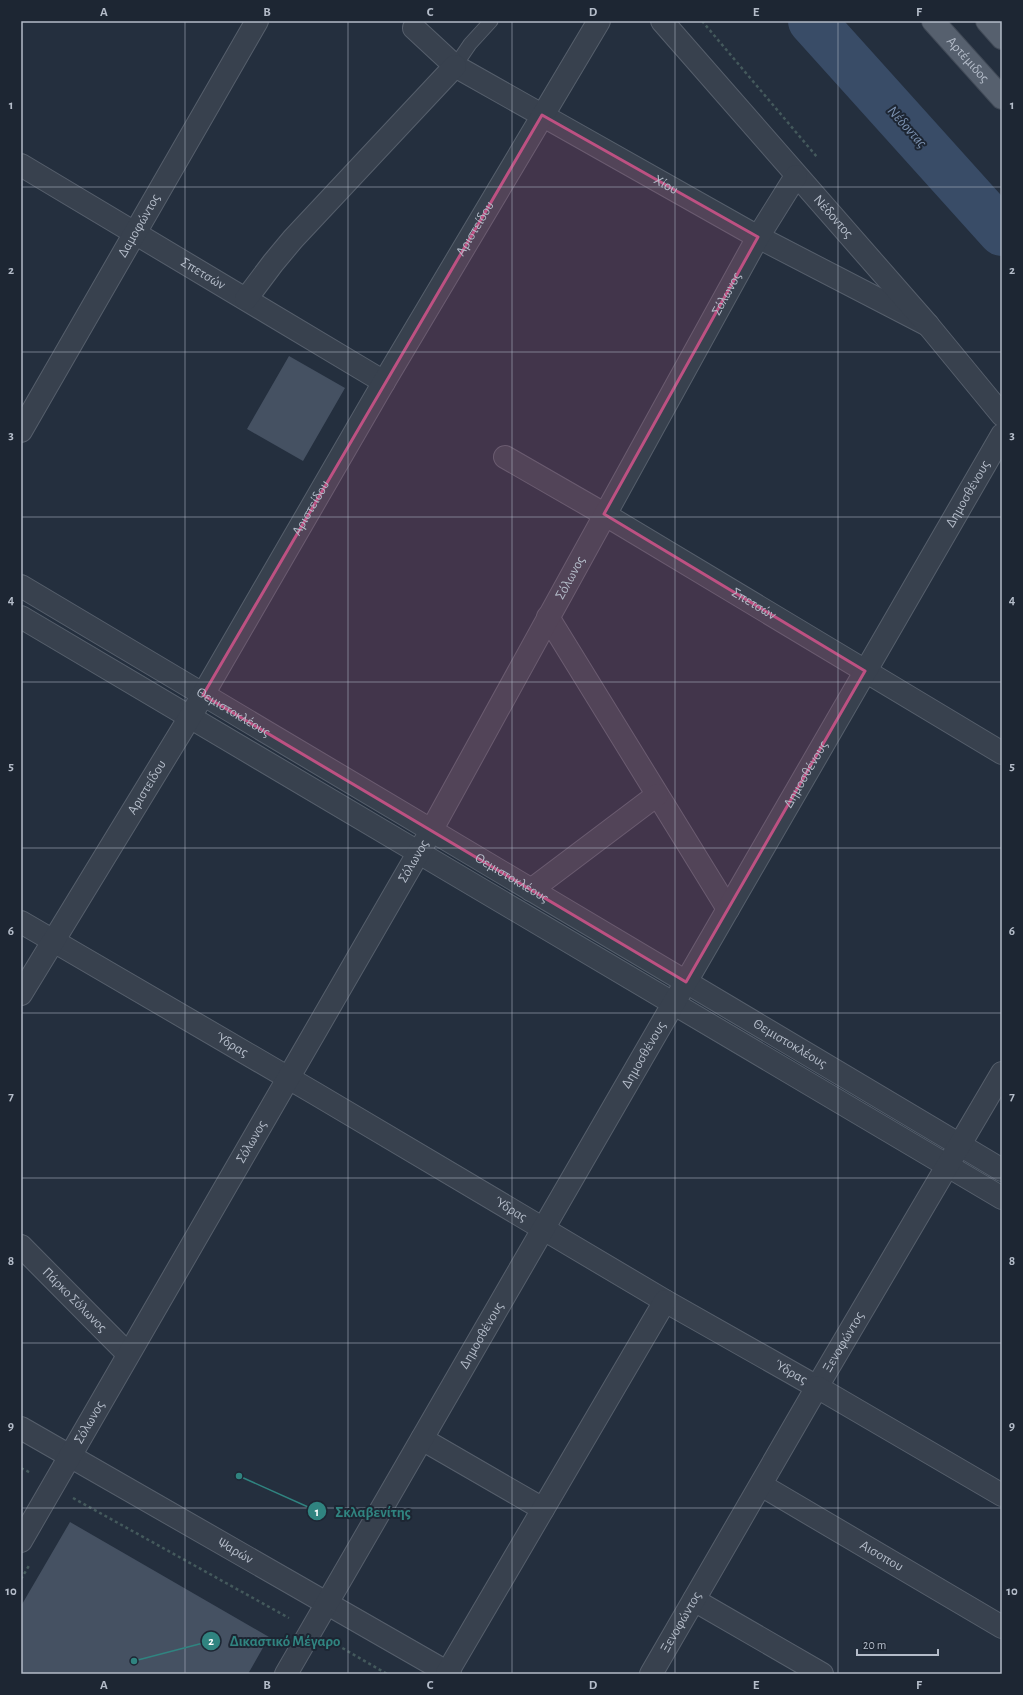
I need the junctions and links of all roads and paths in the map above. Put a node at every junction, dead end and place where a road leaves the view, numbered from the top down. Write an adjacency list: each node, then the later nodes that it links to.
1 (257, 21): 14 (street, Δαμοφώντος)
2 (491, 21): 9 (lane)
3 (599, 21): 11 (street, Αριστείδου)
4 (662, 21): 13 (street, Νέδοντος)
5 (934, 21): 10 (main road, Αρτέμιδος)
6 (987, 21): 8 (main road)
7 (414, 28): 9 (street, Χίου)
8 (1002, 38)
9 (455, 66): 11 (street, Χίου); 16 (street)
10 (1002, 98)
11 (542, 115): 15 (street, Χίου); 18 (street, Αριστείδου)
12 (21, 165): 14 (street, Σπετσών)
13 (796, 176): 15 (street, Σόλωνος); 17 (street, Νέδοντος)
14 (136, 234): 16 (street, Σπετσών); 20 (street, Δαμοφώντος)
15 (758, 237): 17 (street, Χίου); 23 (street, Σόλωνος)
16 (246, 299): 18 (street, Σπετσών)
17 (928, 325): 19 (street, Νέδοντος)
18 (384, 382): 28 (street, Αριστείδου)
19 (1002, 415)
20 (21, 431)
21 (1002, 435): 27 (street, Δημοσθένους)
22 (505, 457): 23 (street, Σπετσών)
23 (604, 514): 26 (street, Σόλωνος); 27 (street, Σπετσών)
24 (21, 586): 28 (street, Θεμιστοκλέους)
25 (21, 617): 29 (street, Θεμιστοκλέους)
26 (548, 617): 31 (street); 32 (street, Σόλωνος)
27 (865, 671): 30 (street, Σπετσών); 35 (street, Δημοσθένους)
28 (203, 695): 29 (street, Αριστείδου); 32 (street, Θεμιστοκλέους)
29 (190, 717): 33 (street, Θεμιστοκλέους); 37 (street, Αριστείδου)
30 (1002, 753)
31 (657, 795): 34 (street); 35 (street)
32 (431, 831): 33 (street, Σόλωνος); 34 (street, Θεμιστοκλέους)
33 (419, 851): 40 (street, Θεμιστοκλέους); 42 (street, Σόλωνος)
34 (531, 890): 38 (street, Θεμιστοκλέους)
35 (728, 909): 38 (street, Δημοσθένους)
36 (21, 922): 37 (street, Ύδρας)
37 (54, 941): 39 (street, Αριστείδου); 42 (street, Ύδρας)
38 (686, 982): 40 (street, Δημοσθένους); 43 (street, Θεμιστοκλέους)
39 (21, 994)
40 (673, 1003): 44 (street, Θεμιστοκλέους); 47 (street, Δημοσθένους)
41 (1002, 1073): 43 (street, Ξενοφώντος)
42 (289, 1078): 47 (street, Ύδρας); 50 (street, Σόλωνος)
43 (960, 1145): 44 (street, Ξενοφώντος); 45 (street, Θεμιστοκλέους)
44 (948, 1166): 46 (street, Θεμιστοκλέους); 51 (street, Ξενοφώντος)
45 (1002, 1170)
46 (1002, 1198)
47 (544, 1228): 49 (street, Ύδρας); 53 (street, Δημοσθένους)
48 (21, 1246): 50 (street, Πάρκο Σόλωνος)
49 (665, 1301): 51 (street, Ύδρας); 59 (street)
50 (128, 1354): 54 (street, Σόλωνος)
51 (817, 1387): 56 (street, Ξενοφώντος); 58 (street, Ύδρας)
52 (21, 1428): 54 (street, Ψαρών)
53 (422, 1439): 59 (street); 62 (street, Δημοσθένους)
54 (69, 1457): 57 (street, Σόλωνος); 62 (street, Ψαρών)
55 (21, 1468): 57 (path)
56 (761, 1485): 61 (street, Ξενοφώντος); 63 (street, Αισοπου)
57 (52, 1486): 60 (street, Σόλωνος); 64 (path)
58 (1002, 1495)
59 (543, 1509): 65 (street)
60 (21, 1542)
61 (694, 1600): 68 (street, Ξενοφώντος); 69 (street)
62 (327, 1602): 64 (street, Δημοσθένους); 65 (street, Ψαρών)
63 (1002, 1627)
64 (311, 1630): 66 (street, Δημοσθένους); 67 (path)
65 (449, 1673)
66 (286, 1674)
67 (387, 1674)
68 (651, 1674)
69 (822, 1674)

